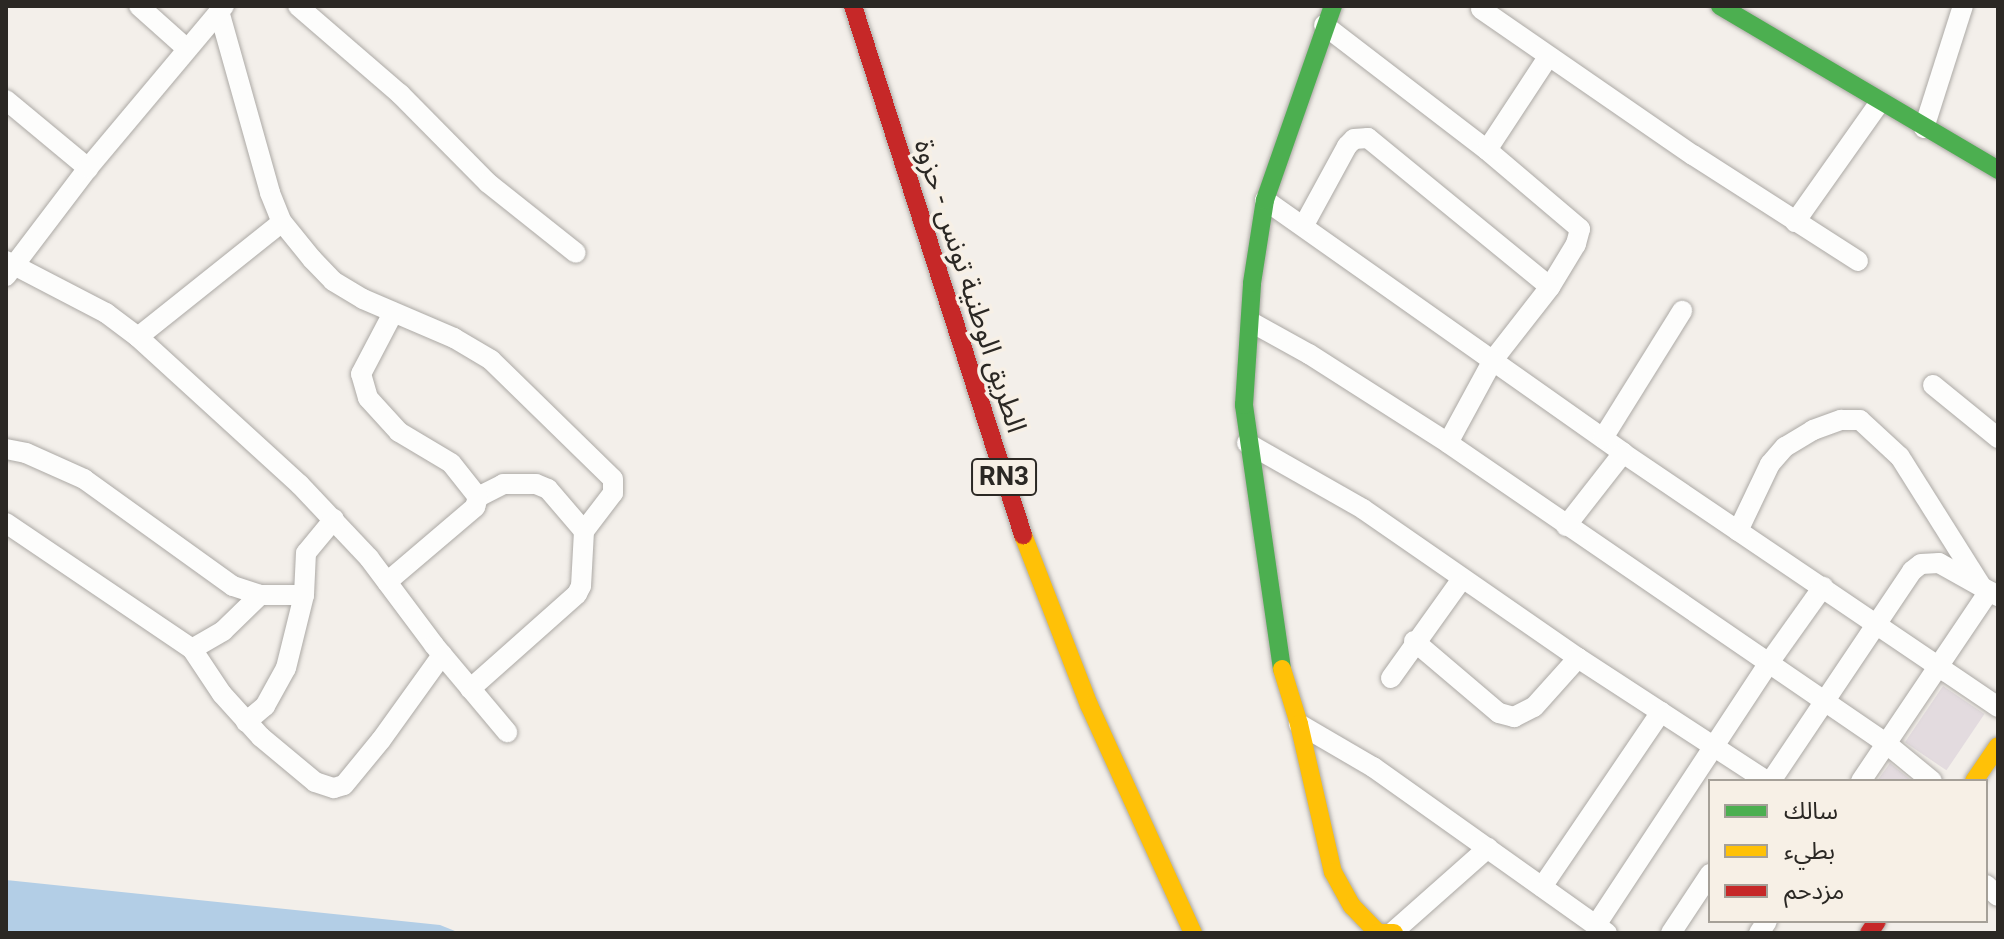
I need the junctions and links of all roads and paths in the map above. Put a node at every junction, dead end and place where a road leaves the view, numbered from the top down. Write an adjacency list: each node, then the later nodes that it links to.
1 (139, 6): 10 (street)
2 (853, 6): 26 (street, الطريق الوطنية تونس - حزوة / RN3)
3 (1333, 6): 9 (street)
4 (1720, 6): 13 (street)
5 (1963, 6): 14 (street)
6 (222, 8): 10 (street); 20 (street)
7 (1481, 9): 11 (street)
8 (312, 10): 23 (street)
9 (1324, 25): 15 (street); 19 (street)
10 (186, 48): 17 (street)
11 (1548, 57): 15 (street); 21 (street)
12 (6, 100): 17 (street)
13 (1880, 102): 14 (street); 21 (street)
14 (1924, 128): 16 (street)
15 (1487, 150): 28 (street)
16 (1990, 167): 18 (street)
17 (88, 168): 25 (street)
18 (1998, 181)
19 (1265, 200): 22 (street); 31 (street)
20 (282, 222): 30 (street); 32 (street)
21 (1795, 222): 24 (street)
22 (1304, 225): 28 (street); 33 (street)
23 (576, 253)
24 (1858, 261)
25 (9, 268): 32 (street)
26 (937, 275): 27 (street); 80 (street, الطريق الوطنية تونس - حزوة / RN3)
27 (918, 282)
28 (1550, 287): 33 (street)
29 (1682, 311): 35 (street)
30 (393, 313): 41 (street); 45 (street)
31 (1251, 322): 37 (street); 38 (street)
32 (138, 337): 42 (street)
33 (1493, 360): 35 (street); 38 (street)
34 (1933, 385): 36 (street)
35 (1603, 438): 40 (street)
36 (1998, 438)
37 (1247, 443): 47 (street); 66 (street)
38 (1448, 443): 44 (street)
39 (6, 449): 51 (street)
40 (1623, 453): 44 (street); 46 (street)
41 (478, 497): 45 (street); 48 (street)
42 (334, 519): 48 (street); 52 (street)
43 (6, 523): 55 (street)
44 (1566, 526): 58 (street)
45 (584, 531): 61 (street)
46 (1738, 531): 49 (street); 50 (street)
47 (1462, 579): 54 (street); 57 (street)
48 (387, 582): 56 (street)
49 (1823, 587): 53 (street); 58 (street)
50 (1990, 591): 53 (street); 59 (street)
51 (260, 595): 52 (street); 55 (street)
52 (304, 595): 65 (street)
53 (1875, 623): 59 (street); 62 (street)
54 (1414, 641): 57 (street); 60 (street)
55 (192, 649): 65 (street)
56 (442, 655): 61 (street); 65 (street)
57 (1578, 658): 64 (street)
58 (1768, 664): 62 (street); 69 (street)
59 (1937, 669): 63 (street); 68 (street)
60 (1391, 678)
61 (470, 689): 67 (street)
62 (1823, 703): 68 (street); 72 (street)
63 (1998, 707)
64 (1661, 712): 69 (street); 78 (street)
65 (246, 722)
66 (1299, 724): 76 (street); 81 (street)
67 (507, 732)
68 (1887, 744): 73 (street); 74 (street)
69 (1713, 746): 71 (street); 79 (street)
70 (1998, 746): 75 (street)
71 (1766, 779)
72 (1770, 779)
73 (1862, 779)
74 (1930, 779)
75 (1975, 779)
76 (1488, 848): 78 (street); 81 (street)
77 (1708, 877): 82 (street)
78 (1542, 887): 79 (street)
79 (1601, 929)
80 (1193, 933)
81 (1386, 933)
82 (1671, 933)

